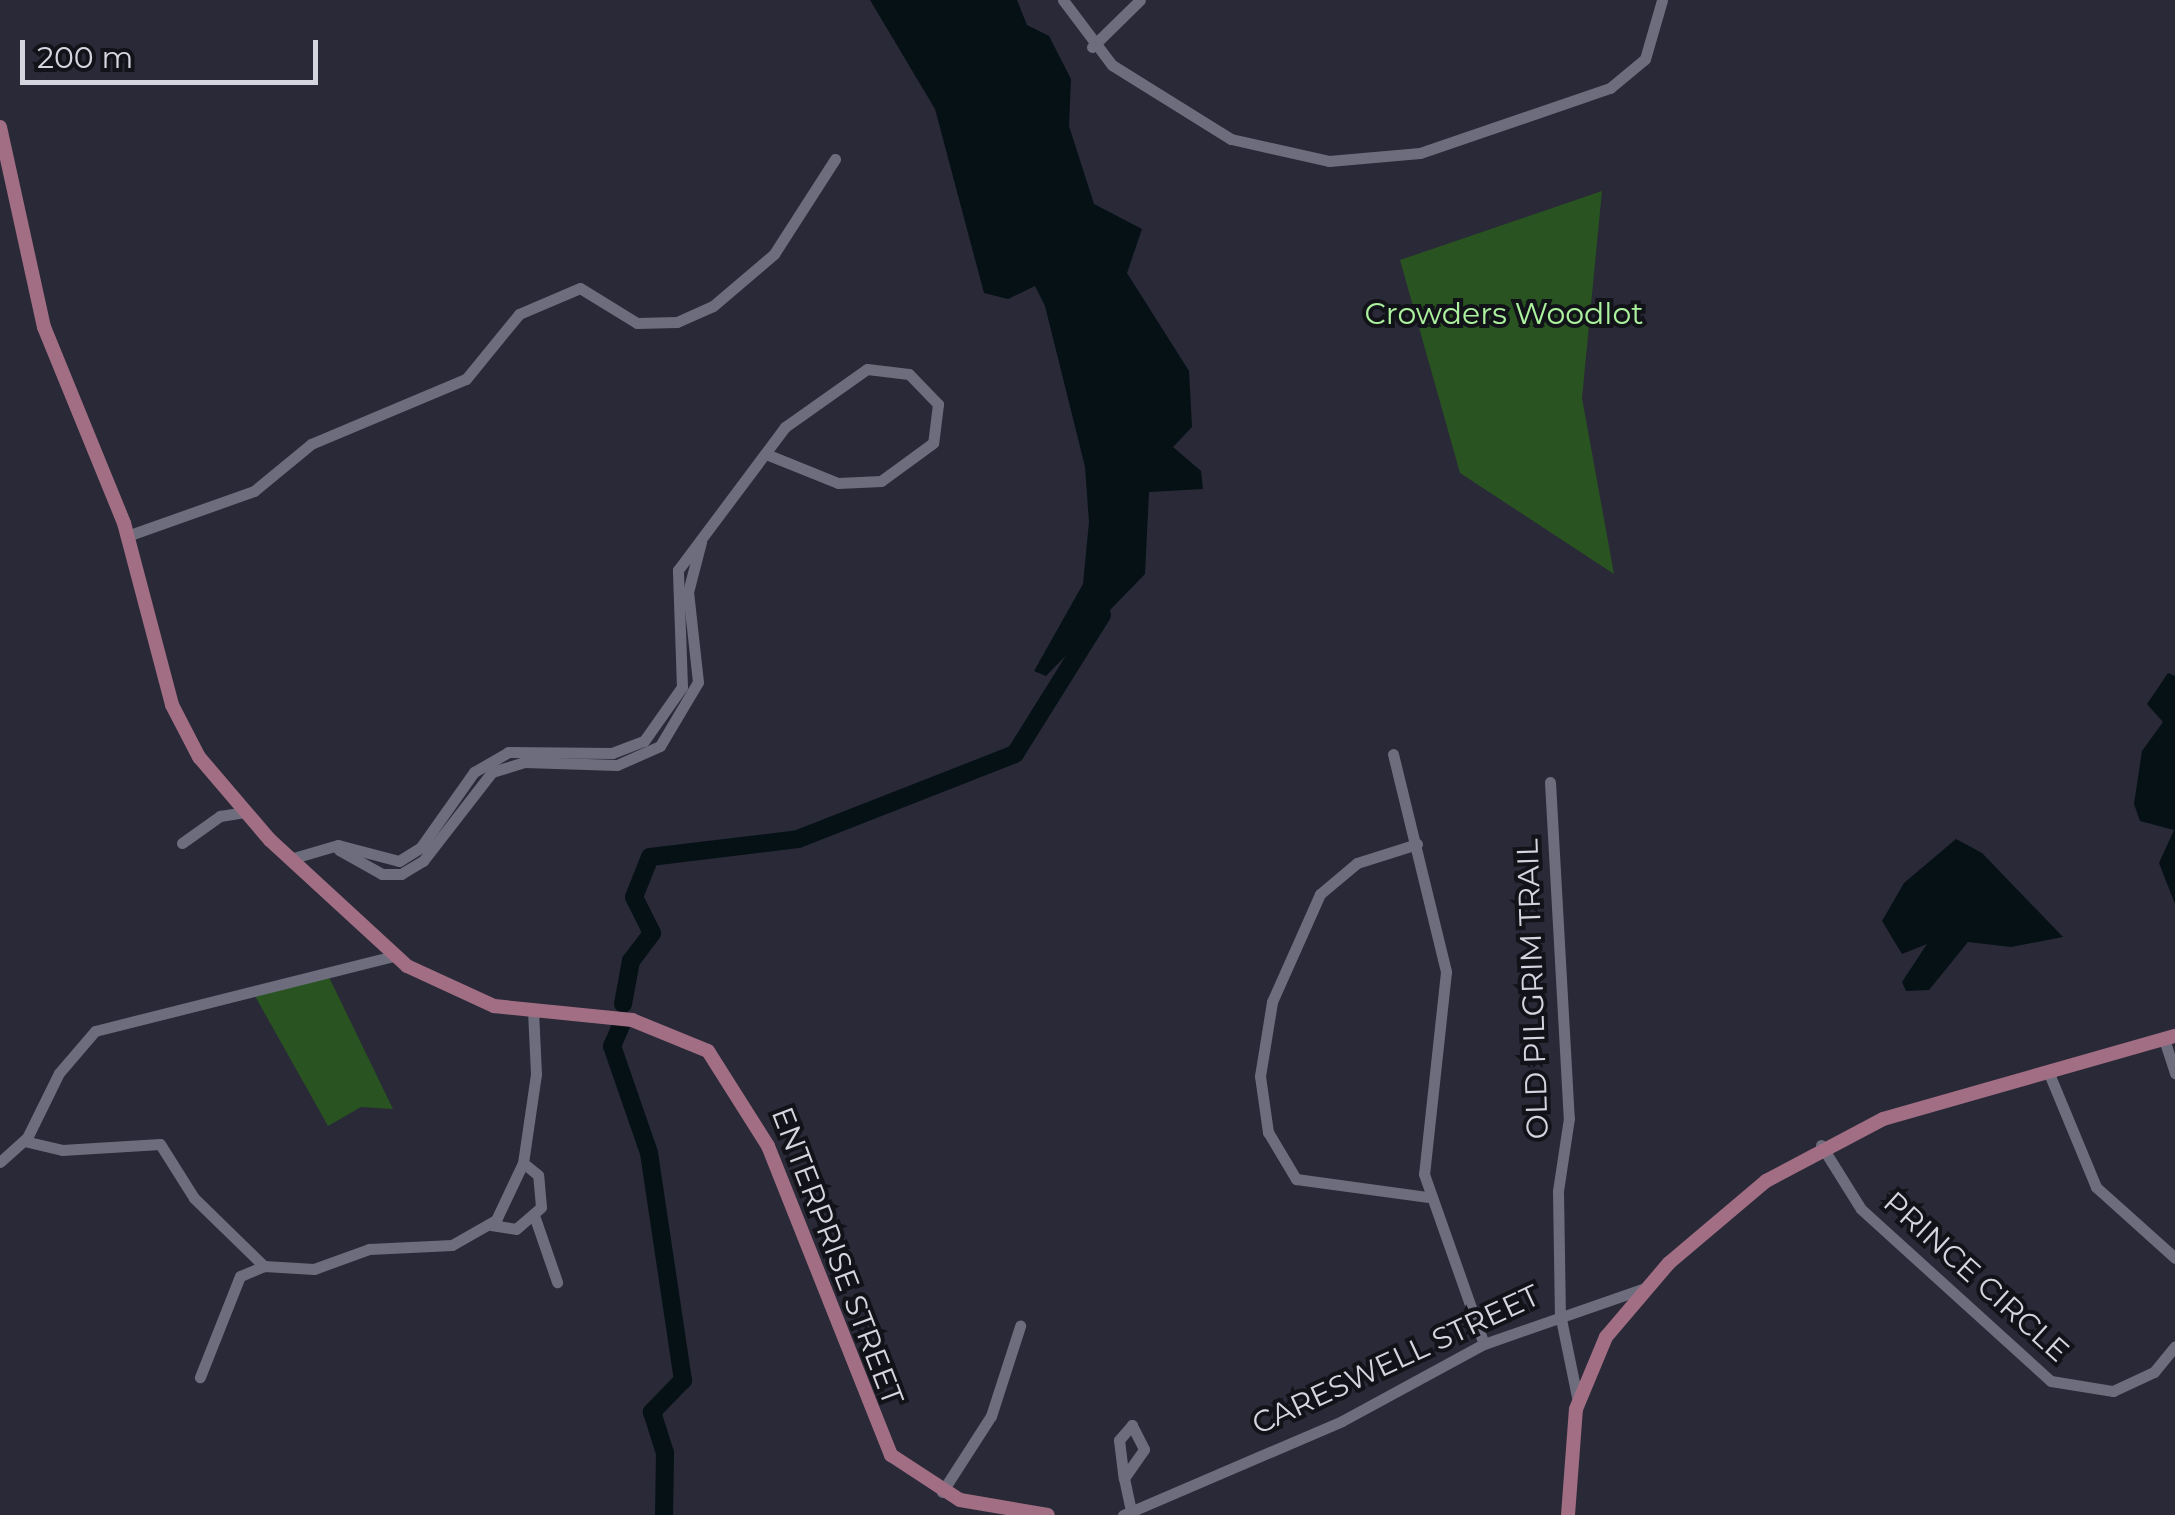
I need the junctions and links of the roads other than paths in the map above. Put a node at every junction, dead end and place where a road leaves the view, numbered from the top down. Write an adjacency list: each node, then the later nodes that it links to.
1 (1063, 0): 4 (street)
2 (1140, 0): 4 (street)
3 (1662, 0): 4 (street)
4 (1092, 47)
5 (0, 127): 8 (main road, ENTERPRISE STREET)
6 (834, 160): 8 (street)
7 (766, 454): 7 (street); 14 (street)
8 (126, 531): 11 (main road, ENTERPRISE STREET)
9 (1393, 754): 13 (street)
10 (1550, 782): 31 (street, OLD PILGRIM TRAIL)
11 (245, 812): 12 (street); 14 (main road, ENTERPRISE STREET)
12 (182, 843)
13 (1417, 844): 24 (street); 24 (street)
14 (290, 859): 15 (main road, ENTERPRISE STREET)
15 (394, 956): 16 (main road, ENTERPRISE STREET); 20 (street)
16 (532, 1010): 23 (street); 38 (main road, ENTERPRISE STREET)
17 (2170, 1038): 18 (main road, CARESWELL STREET); 19 (street)
18 (2048, 1071): 21 (main road, CARESWELL STREET); 27 (street)
19 (2175, 1073)
20 (24, 1141): 22 (street); 28 (street)
21 (1821, 1145): 30 (main road, CARESWELL STREET); 34 (street, PRINCE CIRCLE)
22 (0, 1162)
23 (523, 1164): 25 (street); 26 (street)
24 (1427, 1197): 33 (street)
25 (534, 1218): 26 (street); 29 (street)
26 (491, 1225): 28 (street)
27 (2175, 1258)
28 (264, 1266): 35 (street)
29 (557, 1282)
30 (1642, 1290): 31 (street, CARESWELL STREET); 36 (main road)
31 (1560, 1314): 33 (street, CARESWELL STREET); 36 (street, OLD PILGRIM TRAIL)
32 (1020, 1326): 38 (street)
33 (1484, 1344): 39 (street, CARESWELL STREET)
34 (2175, 1346)
35 (200, 1377)
36 (1578, 1402): 41 (main road)
37 (1124, 1478): 39 (street)
38 (942, 1492): 40 (main road, ENTERPRISE STREET)
39 (1127, 1510)
40 (1048, 1515)
41 (1568, 1515)

